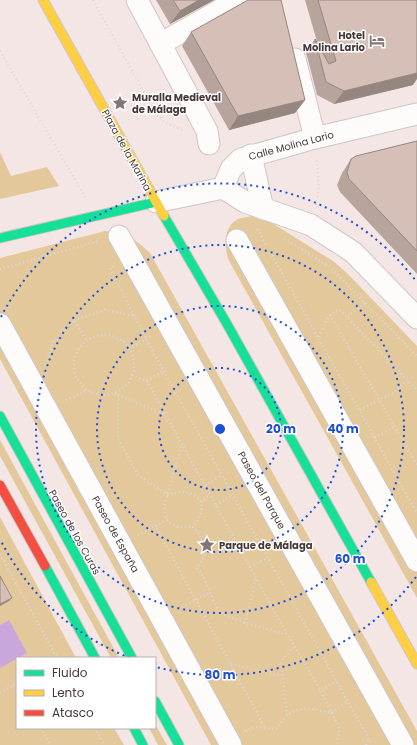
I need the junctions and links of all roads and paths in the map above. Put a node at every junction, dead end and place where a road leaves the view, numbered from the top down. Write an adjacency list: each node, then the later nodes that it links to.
1 (43, 0): 15 (street, Plaza de la Marina)
2 (137, 0): 5 (street)
3 (238, 0): 5 (street)
4 (289, 37): 10 (street)
5 (160, 44): 11 (street)
6 (0, 51): 7 (path)
7 (4, 57): 8 (path); 13 (path)
8 (0, 59)
9 (417, 114): 10 (street, Calle Molina Lario)
10 (315, 138): 12 (street, Calle Molina Lario); 16 (path)
11 (209, 144)
12 (251, 155): 14 (street, Calle Molina Lario); 17 (street)
13 (77, 182)
14 (224, 188): 15 (street); 17 (street)
15 (156, 202): 21 (street, Plaza de la Marina); 81 (street)
16 (316, 209)
17 (263, 218): 18 (path); 23 (street)
18 (244, 234): 50 (street)
19 (119, 236): 22 (path); 30 (street, Paseo del Parque)
20 (282, 237): 24 (path)
21 (0, 238)
22 (0, 269)
23 (388, 287): 24 (path); 27 (street)
24 (366, 302): 26 (path); 35 (path)
25 (330, 315): 26 (path); 31 (path); 44 (path)
26 (348, 316): 39 (path)
27 (417, 318)
28 (74, 320): 32 (path); 33 (path); 40 (path)
29 (0, 324): 40 (street, Paseo de España)
30 (169, 324): 32 (path); 104 (street, Paseo del Parque)
31 (318, 337)
32 (146, 339): 34 (path); 36 (path)
33 (87, 341): 34 (path); 42 (path)
34 (129, 349): 37 (path)
35 (417, 356)
36 (164, 371): 38 (path); 52 (path)
37 (132, 375): 38 (path); 42 (path)
38 (147, 381): 46 (path)
39 (410, 382): 41 (path); 44 (path)
40 (36, 389): 63 (street, Paseo de España)
41 (417, 390)
42 (115, 393): 43 (path)
43 (118, 395): 46 (path); 55 (path)
44 (380, 398): 45 (path); 48 (path)
45 (360, 410)
46 (166, 415): 49 (path)
47 (0, 416): 79 (street, Paseo de los Curas)
48 (395, 426): 50 (path); 51 (path)
49 (182, 444): 54 (path); 55 (path)
50 (354, 449): 68 (street)
51 (417, 465)
52 (221, 476): 54 (path); 57 (path)
53 (0, 485): 78 (street)
54 (205, 485): 56 (path)
55 (168, 495): 58 (path); 60 (path)
56 (210, 495): 58 (path); 59 (path)
57 (232, 495): 59 (path); 67 (path)
58 (201, 501): 62 (path)
59 (216, 505): 64 (path)
60 (167, 520): 61 (path); 62 (path)
61 (155, 525): 63 (path); 72 (path)
62 (193, 527): 65 (path)
63 (121, 544): 73 (street, Paseo de España)
64 (240, 550): 65 (path); 69 (path)
65 (207, 551): 71 (path)
66 (0, 554): 77 (path)
67 (267, 558): 69 (path); 83 (path)
68 (417, 561)
69 (250, 567): 70 (path)
70 (256, 578): 74 (path); 75 (path)
71 (210, 592): 72 (path); 74 (path)
72 (195, 600): 73 (path); 80 (path)
73 (162, 618): 96 (street, Paseo de España)
74 (245, 623): 75 (path)
75 (287, 634): 76 (path)
76 (294, 647): 82 (path); 85 (path)
77 (56, 657)
78 (94, 657)
79 (131, 657)
80 (230, 664): 82 (path); 91 (path)
81 (417, 664)
82 (283, 676): 90 (path)
83 (336, 681): 85 (path); 87 (path)
84 (16, 685): 86 (path)
85 (319, 692): 89 (path)
86 (0, 693)
87 (347, 702): 89 (path); 95 (path)
88 (156, 703): 100 (street)
89 (331, 713): 90 (path); 101 (path)
90 (287, 715): 91 (path)
91 (265, 728): 96 (path)
92 (41, 729): 97 (path)
93 (96, 729): 98 (path)
94 (135, 729): 99 (street)
95 (369, 740): 102 (path); 103 (path)
96 (229, 741)
97 (50, 745)
98 (105, 745)
99 (143, 745)
100 (179, 745)
101 (336, 745)
102 (366, 745)
103 (372, 745)
104 (404, 745)

